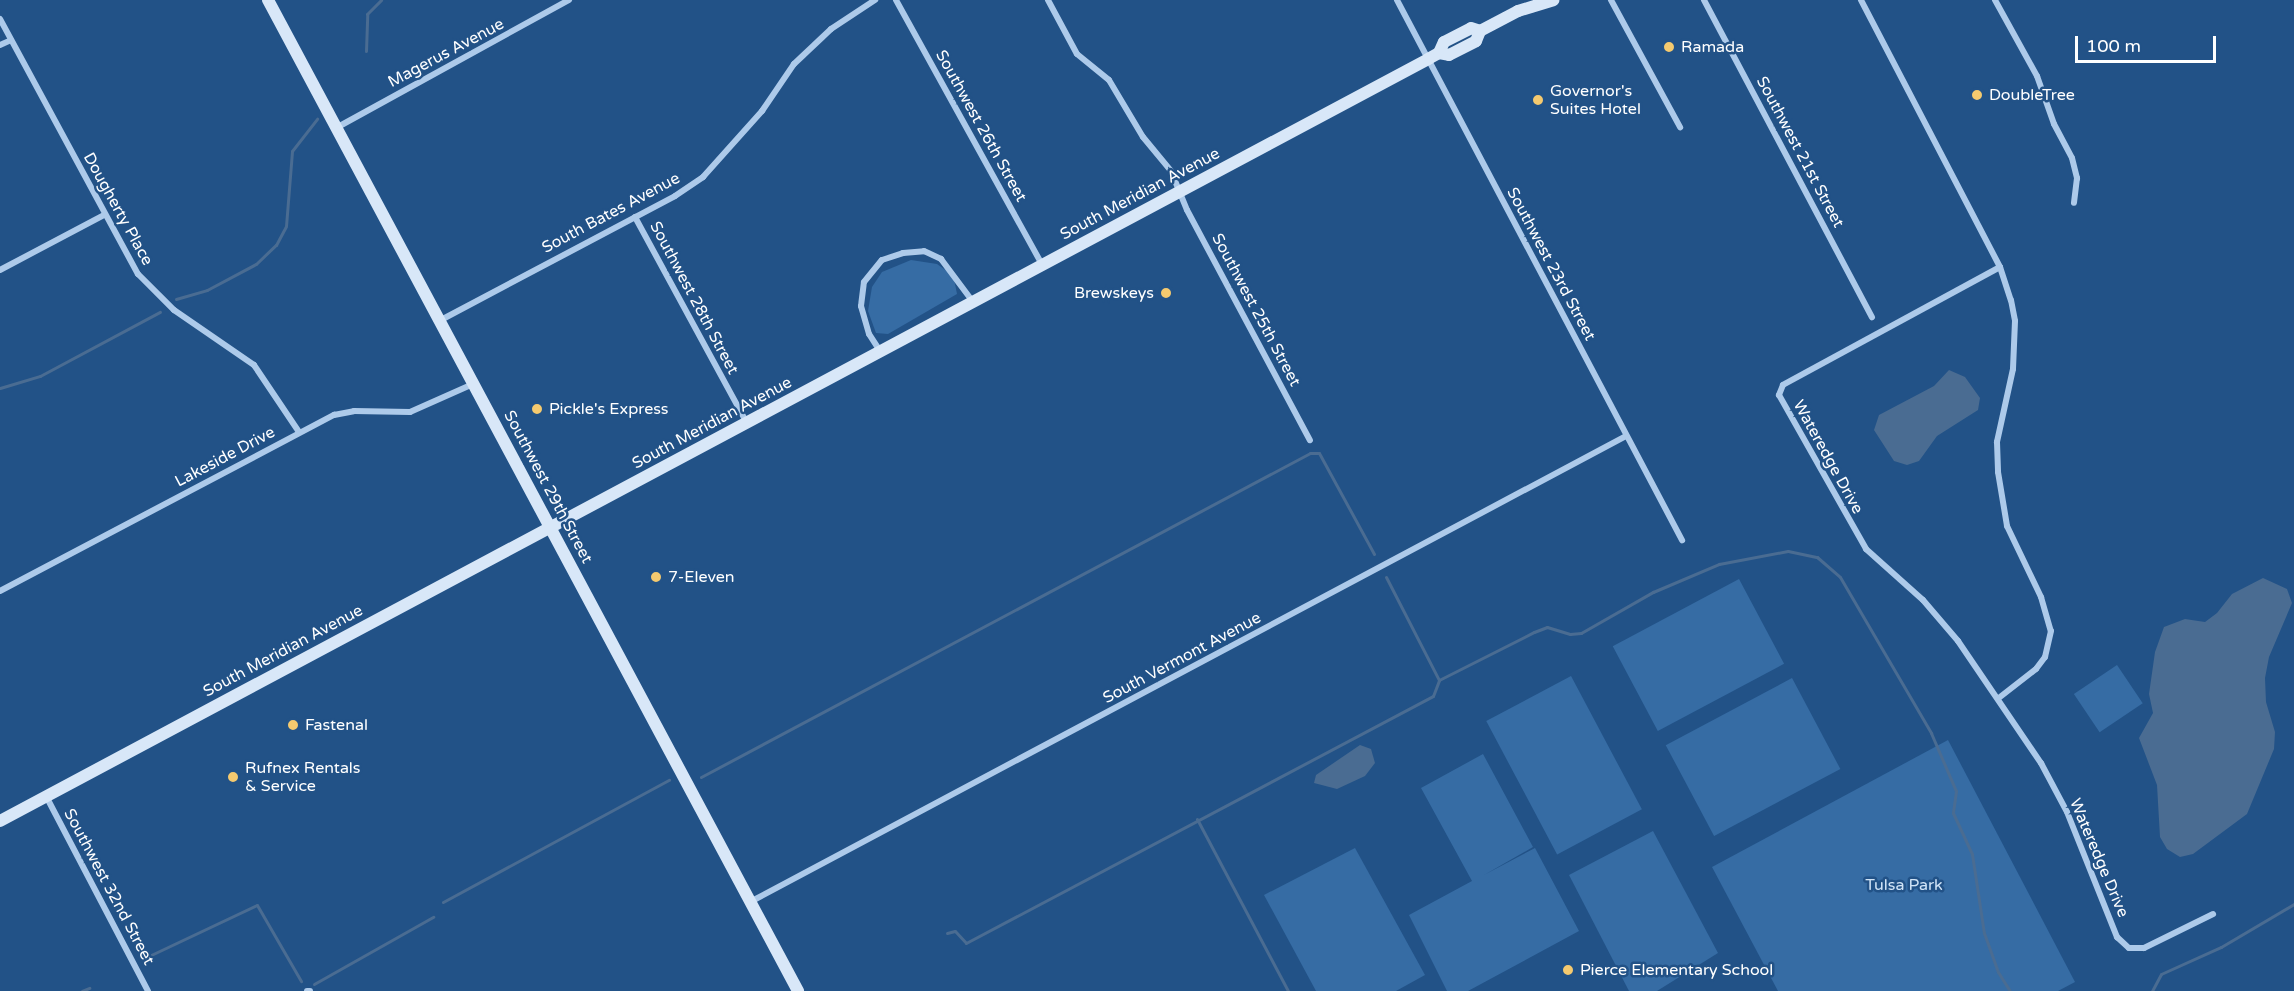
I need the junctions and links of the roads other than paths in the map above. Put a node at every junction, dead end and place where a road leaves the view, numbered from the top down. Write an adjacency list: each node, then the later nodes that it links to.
1 (268, 0): 18 (main road, Southwest 29th Street)
2 (569, 0): 18 (street, Magerus Avenue)
3 (875, 0): 22 (street, South Bates Avenue)
4 (896, 0): 23 (street, Southwest 26th Street)
5 (1048, 0): 19 (street, Southwest 25th Street)
6 (1397, 0): 16 (street, Southwest 23rd Street)
7 (1553, 0): 12 (main road, South Meridian Avenue)
8 (1611, 0): 17 (street)
9 (1704, 0): 27 (street, Southwest 21st Street)
10 (1861, 0): 24 (street)
11 (1995, 0): 20 (street)
12 (1532, 2): 16 (main road, South Meridian Avenue)
13 (0, 19): 14 (street, Dougherty Place)
14 (11, 40): 15 (street); 21 (street, Dougherty Place)
15 (0, 45)
16 (1433, 56): 19 (main road, South Meridian Avenue); 33 (street, Southwest 23rd Street)
17 (1680, 127)
18 (336, 128): 28 (main road, Southwest 29th Street)
19 (1179, 192): 23 (main road, South Meridian Avenue); 34 (street, Southwest 25th Street)
20 (2074, 203)
21 (104, 215): 25 (street); 32 (street, Dougherty Place)
22 (635, 217): 28 (street, South Bates Avenue); 31 (street, Southwest 28th Street)
23 (1042, 266): 26 (main road, South Meridian Avenue)
24 (2000, 267): 38 (street); 38 (street, Wateredge Drive)
25 (0, 270)
26 (974, 302): 29 (main road, South Meridian Avenue); 29 (street)
27 (1872, 317)
28 (439, 321): 30 (main road, Southwest 29th Street)
29 (880, 352): 31 (main road, South Meridian Avenue)
30 (473, 384): 32 (street, Lakeside Drive); 35 (main road, Southwest 29th Street)
31 (747, 424): 35 (main road, South Meridian Avenue)
32 (299, 432): 37 (street, Lakeside Drive)
33 (1626, 436): 36 (street, Southwest 23rd Street); 41 (street, South Vermont Avenue)
34 (1310, 440)
35 (551, 527): 39 (main road, South Meridian Avenue); 41 (main road, Southwest 29th Street)
36 (1682, 540)
37 (0, 591)
38 (2000, 697): 42 (street, Wateredge Drive)
39 (46, 796): 40 (main road, South Meridian Avenue); 43 (street, Southwest 32nd Street)
40 (0, 820)
41 (750, 902): 44 (main road, Southwest 29th Street)
42 (2213, 914)
43 (148, 991)
44 (798, 991)

